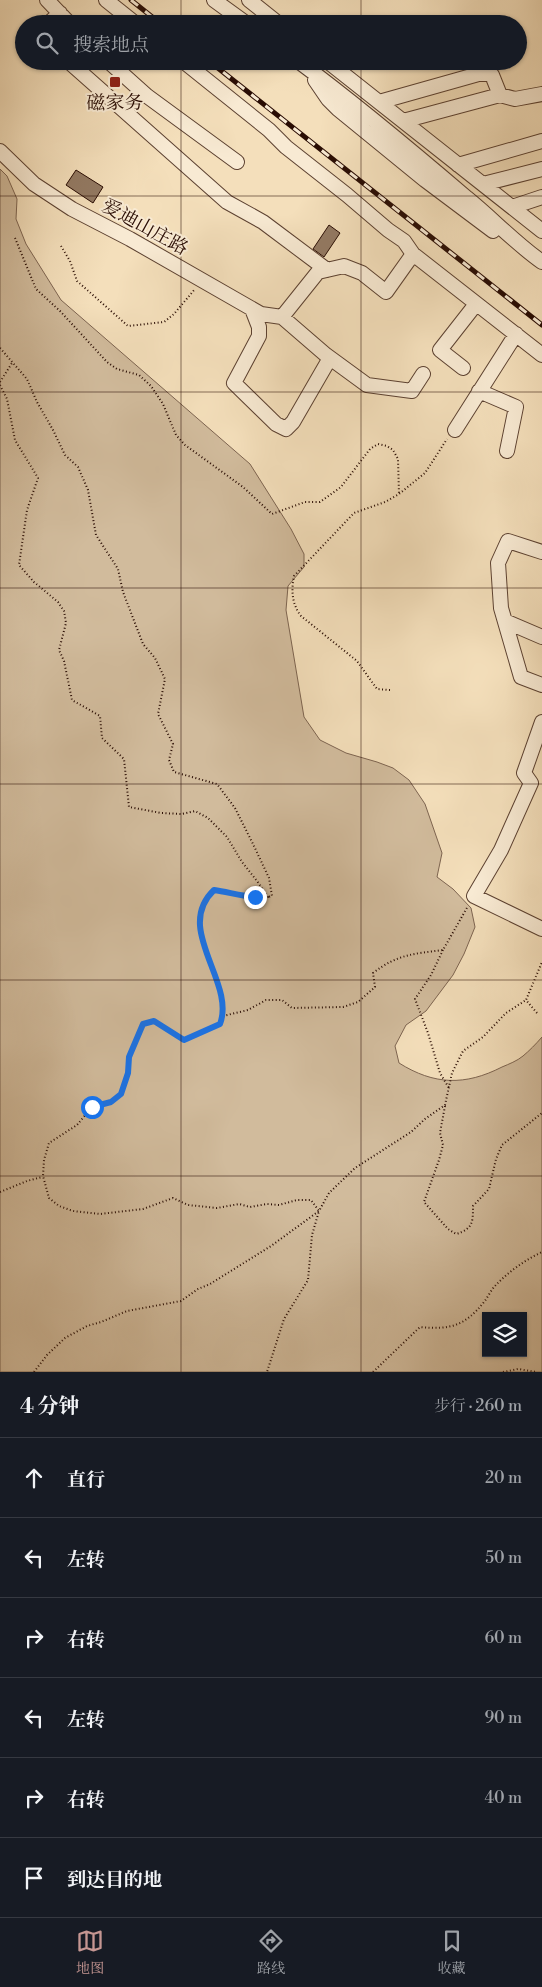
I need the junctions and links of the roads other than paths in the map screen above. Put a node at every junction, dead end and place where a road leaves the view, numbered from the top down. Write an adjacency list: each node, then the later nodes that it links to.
1 (47, 0): 5 (street)
2 (106, 0): 6 (street)
3 (214, 0): 7 (street)
4 (249, 0): 8 (street)
5 (60, 13)
6 (125, 15)
7 (234, 15)
8 (268, 15)
9 (77, 70): 29 (street)
10 (118, 70): 20 (street)
11 (194, 70): 27 (street)
12 (310, 70): 28 (street)
13 (338, 70): 16 (street)
14 (542, 94): 15 (street)
15 (500, 96): 16 (street); 17 (street)
16 (379, 102): 17 (street)
17 (403, 121): 21 (street)
18 (542, 142): 21 (street)
19 (0, 151): 31 (street, 爱迪山庄路)
20 (237, 162)
21 (458, 165): 23 (street)
22 (542, 169): 23 (street)
23 (483, 184): 25 (street)
24 (542, 197): 25 (street)
25 (512, 207): 26 (street)
26 (542, 231)
27 (413, 254): 29 (street); 30 (street)
28 (542, 262)
29 (327, 270): 32 (street)
30 (476, 304): 33 (street); 36 (street)
31 (252, 309): 32 (street, 爱迪山庄路); 35 (street)
32 (282, 317): 35 (street)
33 (516, 334): 34 (street); 38 (street)
34 (542, 355)
35 (330, 358): 37 (street)
36 (463, 368)
37 (423, 374)
38 (480, 391): 39 (street); 40 (street)
39 (455, 430)
40 (506, 451)
41 (542, 552): 42 (street)
42 (505, 621): 43 (street); 44 (street)
43 (542, 637)
44 (542, 685)
45 (542, 722): 46 (street)
46 (542, 928)

